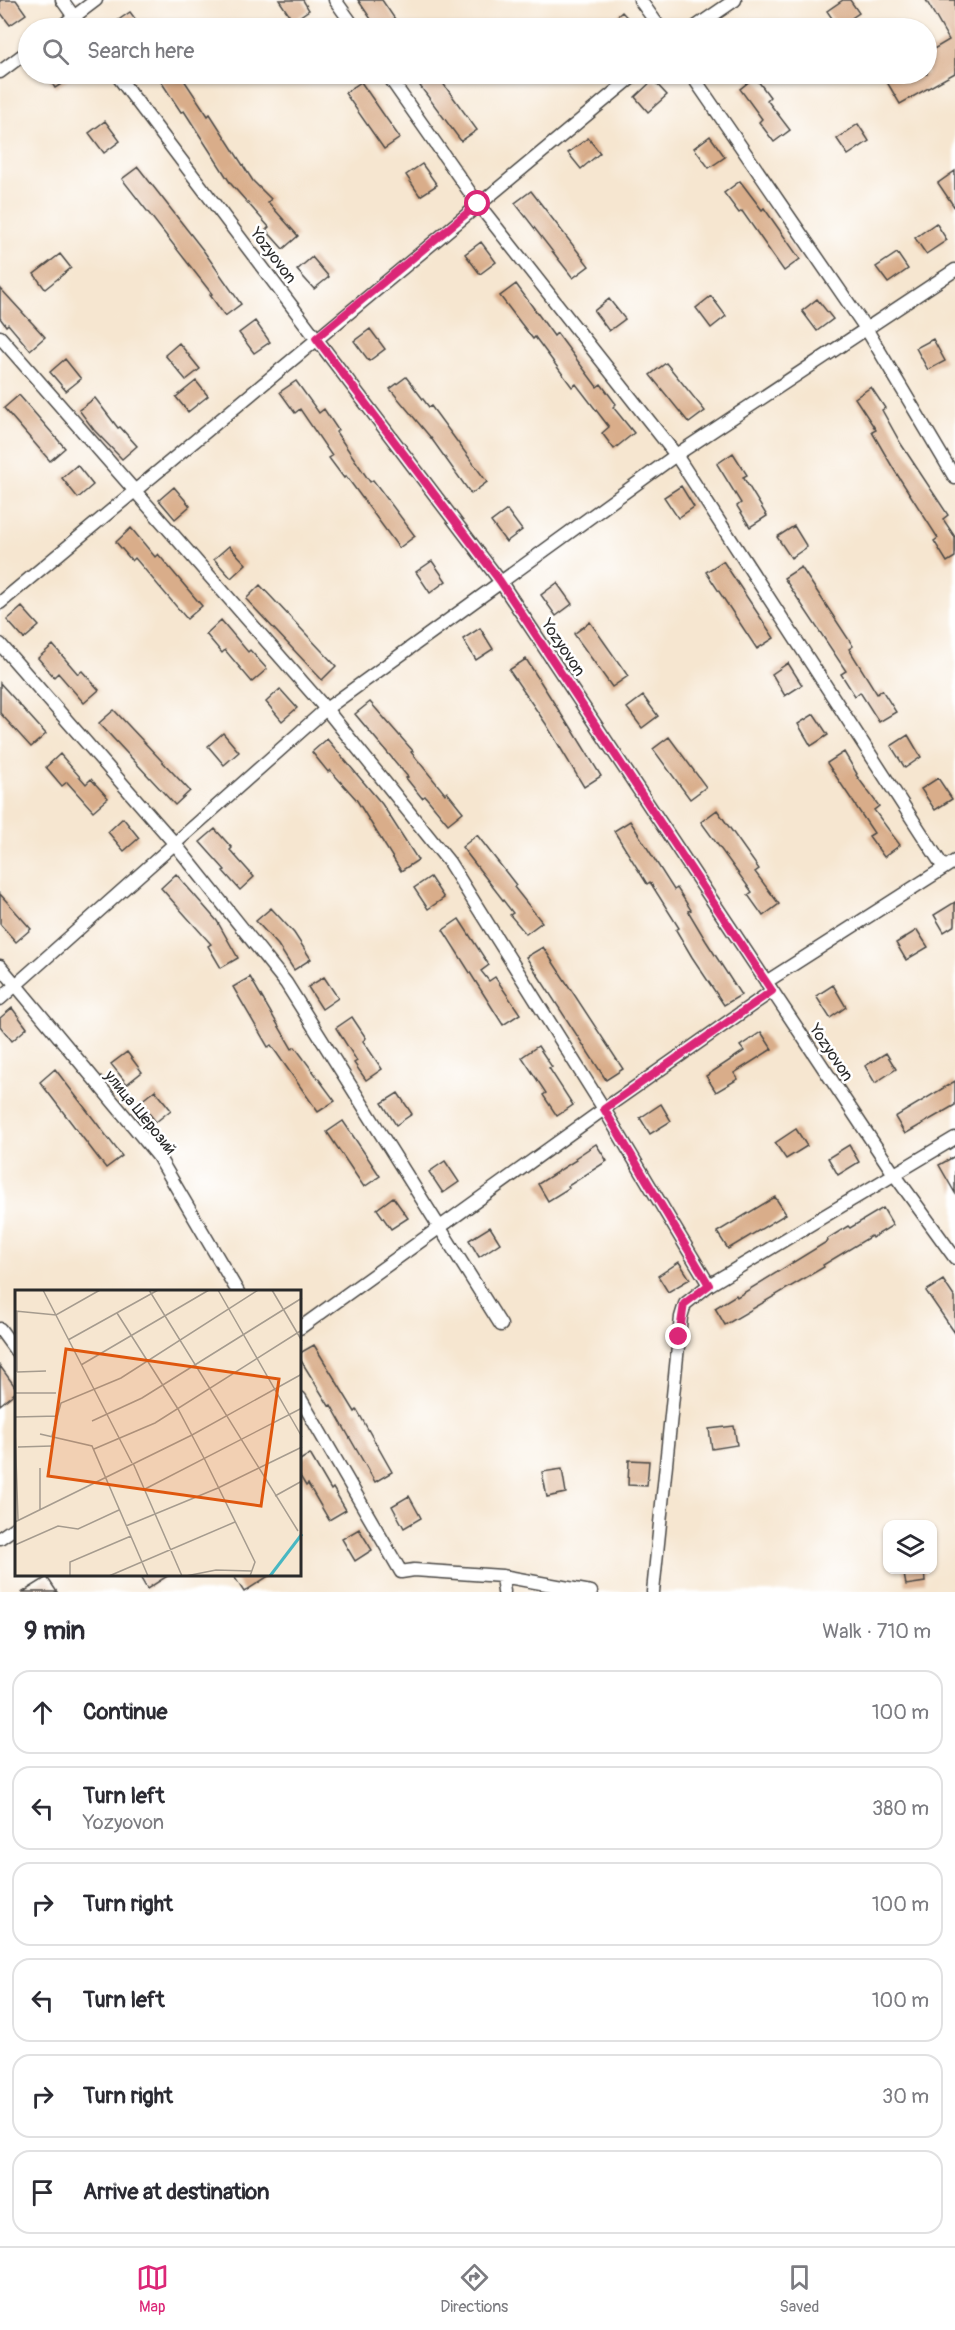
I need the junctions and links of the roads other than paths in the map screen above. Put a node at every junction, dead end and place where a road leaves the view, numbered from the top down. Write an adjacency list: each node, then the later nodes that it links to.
1 (62, 0): 6 (street)
2 (96, 0): 6 (street)
3 (335, 0): 7 (street)
4 (640, 0): 8 (street)
5 (735, 0): 9 (street)
6 (74, 17)
7 (348, 18)
8 (653, 18)
9 (709, 18)
10 (18, 58): 11 (street)
11 (0, 72)
12 (124, 84): 20 (street, Yozyovon)
13 (394, 84): 16 (street)
14 (624, 84): 16 (street)
15 (698, 84): 18 (street)
16 (478, 204): 20 (street); 21 (street)
17 (955, 270): 18 (street)
18 (867, 330): 21 (street); 22 (street)
19 (0, 338): 23 (street)
20 (316, 338): 23 (street); 24 (street, Yozyovon)
21 (676, 454): 24 (street); 29 (street)
22 (955, 478)
23 (134, 491): 25 (street); 27 (street)
24 (500, 581): 27 (street); 32 (street, Yozyovon)
25 (0, 603)
26 (0, 644): 28 (street)
27 (326, 708): 28 (street); 34 (street)
28 (175, 844): 31 (street); 37 (street)
29 (950, 865): 32 (street)
30 (0, 966): 31 (street, улица Шерозий)
31 (16, 986): 33 (street); 40 (street, улица Шерозий)
32 (769, 986): 34 (street); 36 (street, Yozyovon)
33 (0, 999)
34 (604, 1109): 37 (street); 39 (street)
35 (955, 1138): 36 (street)
36 (894, 1174): 38 (street, Yozyovon); 39 (street)
37 (441, 1227): 41 (street); 42 (street)
38 (955, 1258)
39 (709, 1285): 51 (street)
40 (237, 1290)
41 (501, 1325)
42 (302, 1327)
43 (0, 1329): 44 (street)
44 (15, 1350)
45 (302, 1401): 48 (street)
46 (15, 1528): 47 (street)
47 (0, 1538)
48 (502, 1576): 49 (street); 50 (street)
49 (504, 1592)
50 (591, 1592)
51 (653, 1592)

